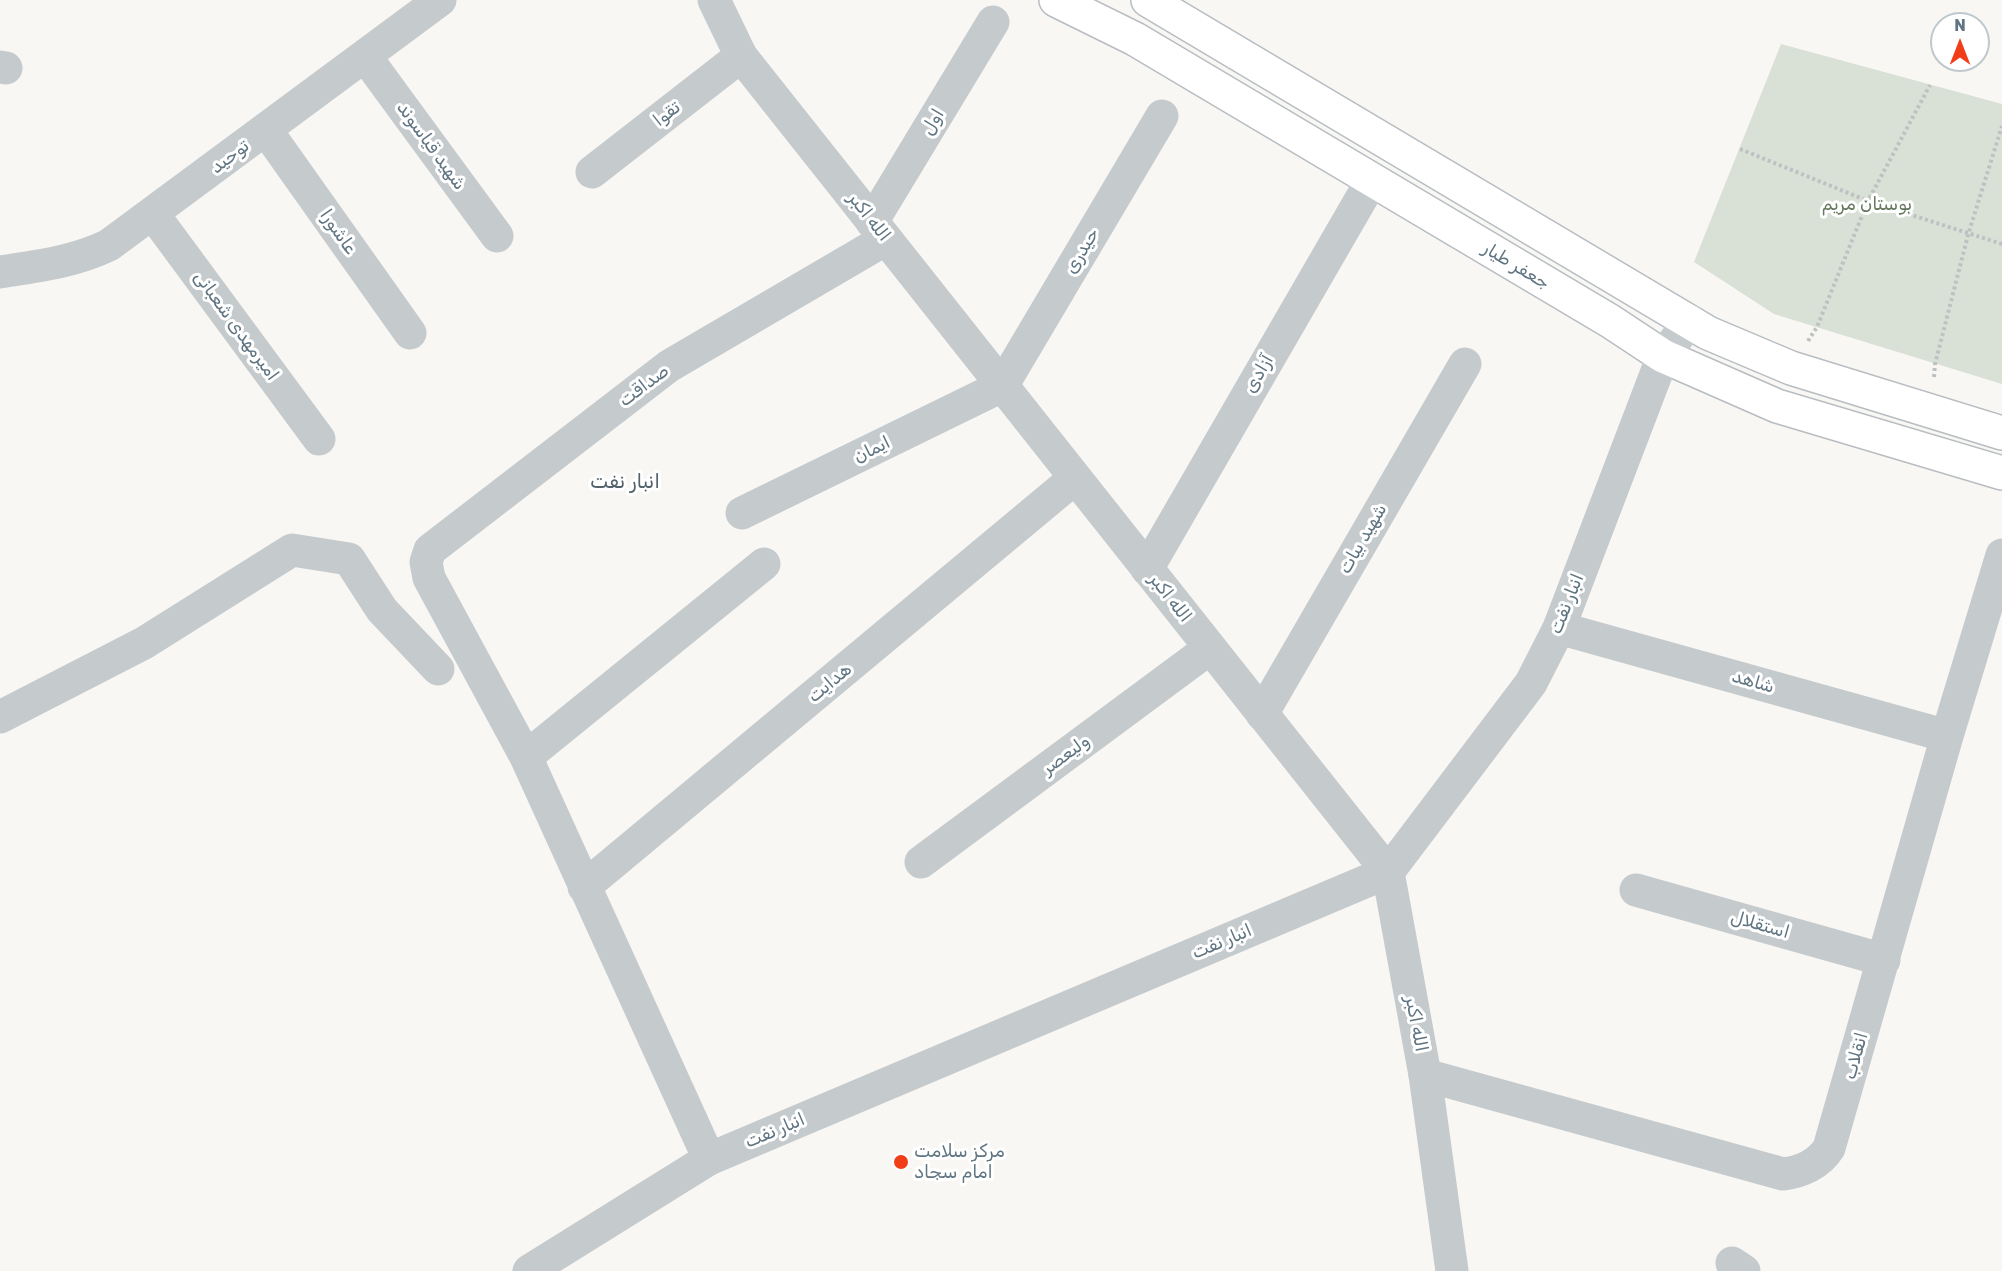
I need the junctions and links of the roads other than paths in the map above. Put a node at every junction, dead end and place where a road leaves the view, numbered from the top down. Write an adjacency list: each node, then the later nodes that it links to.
1 (440, 0): 6 (street, توحید)
2 (714, 0): 7 (street, الله اکبر)
3 (1056, 0): 11 (main road, جعفر طیار)
4 (1148, 0): 16 (main road)
5 (993, 22): 13 (street, اول)
6 (364, 56): 9 (street, توحید); 14 (street, شهید قیاسوند)
7 (741, 56): 10 (street, تقوا); 13 (street, الله اکبر)
8 (1162, 116): 20 (street, حیدری)
9 (266, 130): 12 (street, توحید); 17 (street, عاشورا)
10 (592, 172)
11 (1372, 180): 18 (main road, جعفر طیار); 28 (street, آزادی)
12 (153, 214): 15 (street, توحید); 22 (street, امیرمهدی شعبانی)
13 (879, 231): 20 (street, الله اکبر); 35 (street, صداقت)
14 (497, 236)
15 (0, 272)
16 (1690, 321): 18 (street, انبار نفت); 21 (main road)
17 (410, 333)
18 (1663, 356): 23 (main road, جعفر طیار); 29 (street, انبار نفت)
19 (1465, 364): 32 (street, شهید بیات)
20 (1002, 386): 24 (street, الله اکبر); 25 (street, ایمان)
21 (2002, 433)
22 (319, 439)
23 (2002, 473)
24 (1075, 478): 28 (street, الله اکبر); 38 (street, هدایت)
25 (742, 513)
26 (2002, 555): 34 (street, انقلاب)
27 (764, 564): 35 (street)
28 (1147, 569): 30 (street, الله اکبر)
29 (1559, 628): 34 (street, شاهد); 37 (street, انبار نفت)
30 (1210, 648): 32 (street, الله اکبر); 36 (street, ولیعصر)
31 (438, 669): 33 (street)
32 (1262, 714): 37 (street, الله اکبر)
33 (0, 717)
34 (1947, 736): 40 (street, انقلاب)
35 (526, 757): 38 (street)
36 (921, 862)
37 (1388, 872): 41 (street, الله اکبر); 42 (street, انبار نفت)
38 (584, 887): 42 (street)
39 (1636, 890): 40 (street, استقلال)
40 (1884, 960): 41 (street, انقلاب)
41 (1425, 1075): 44 (street, الله اکبر)
42 (709, 1159): 43 (street, انبار نفت)
43 (529, 1271)
44 (1452, 1271)

